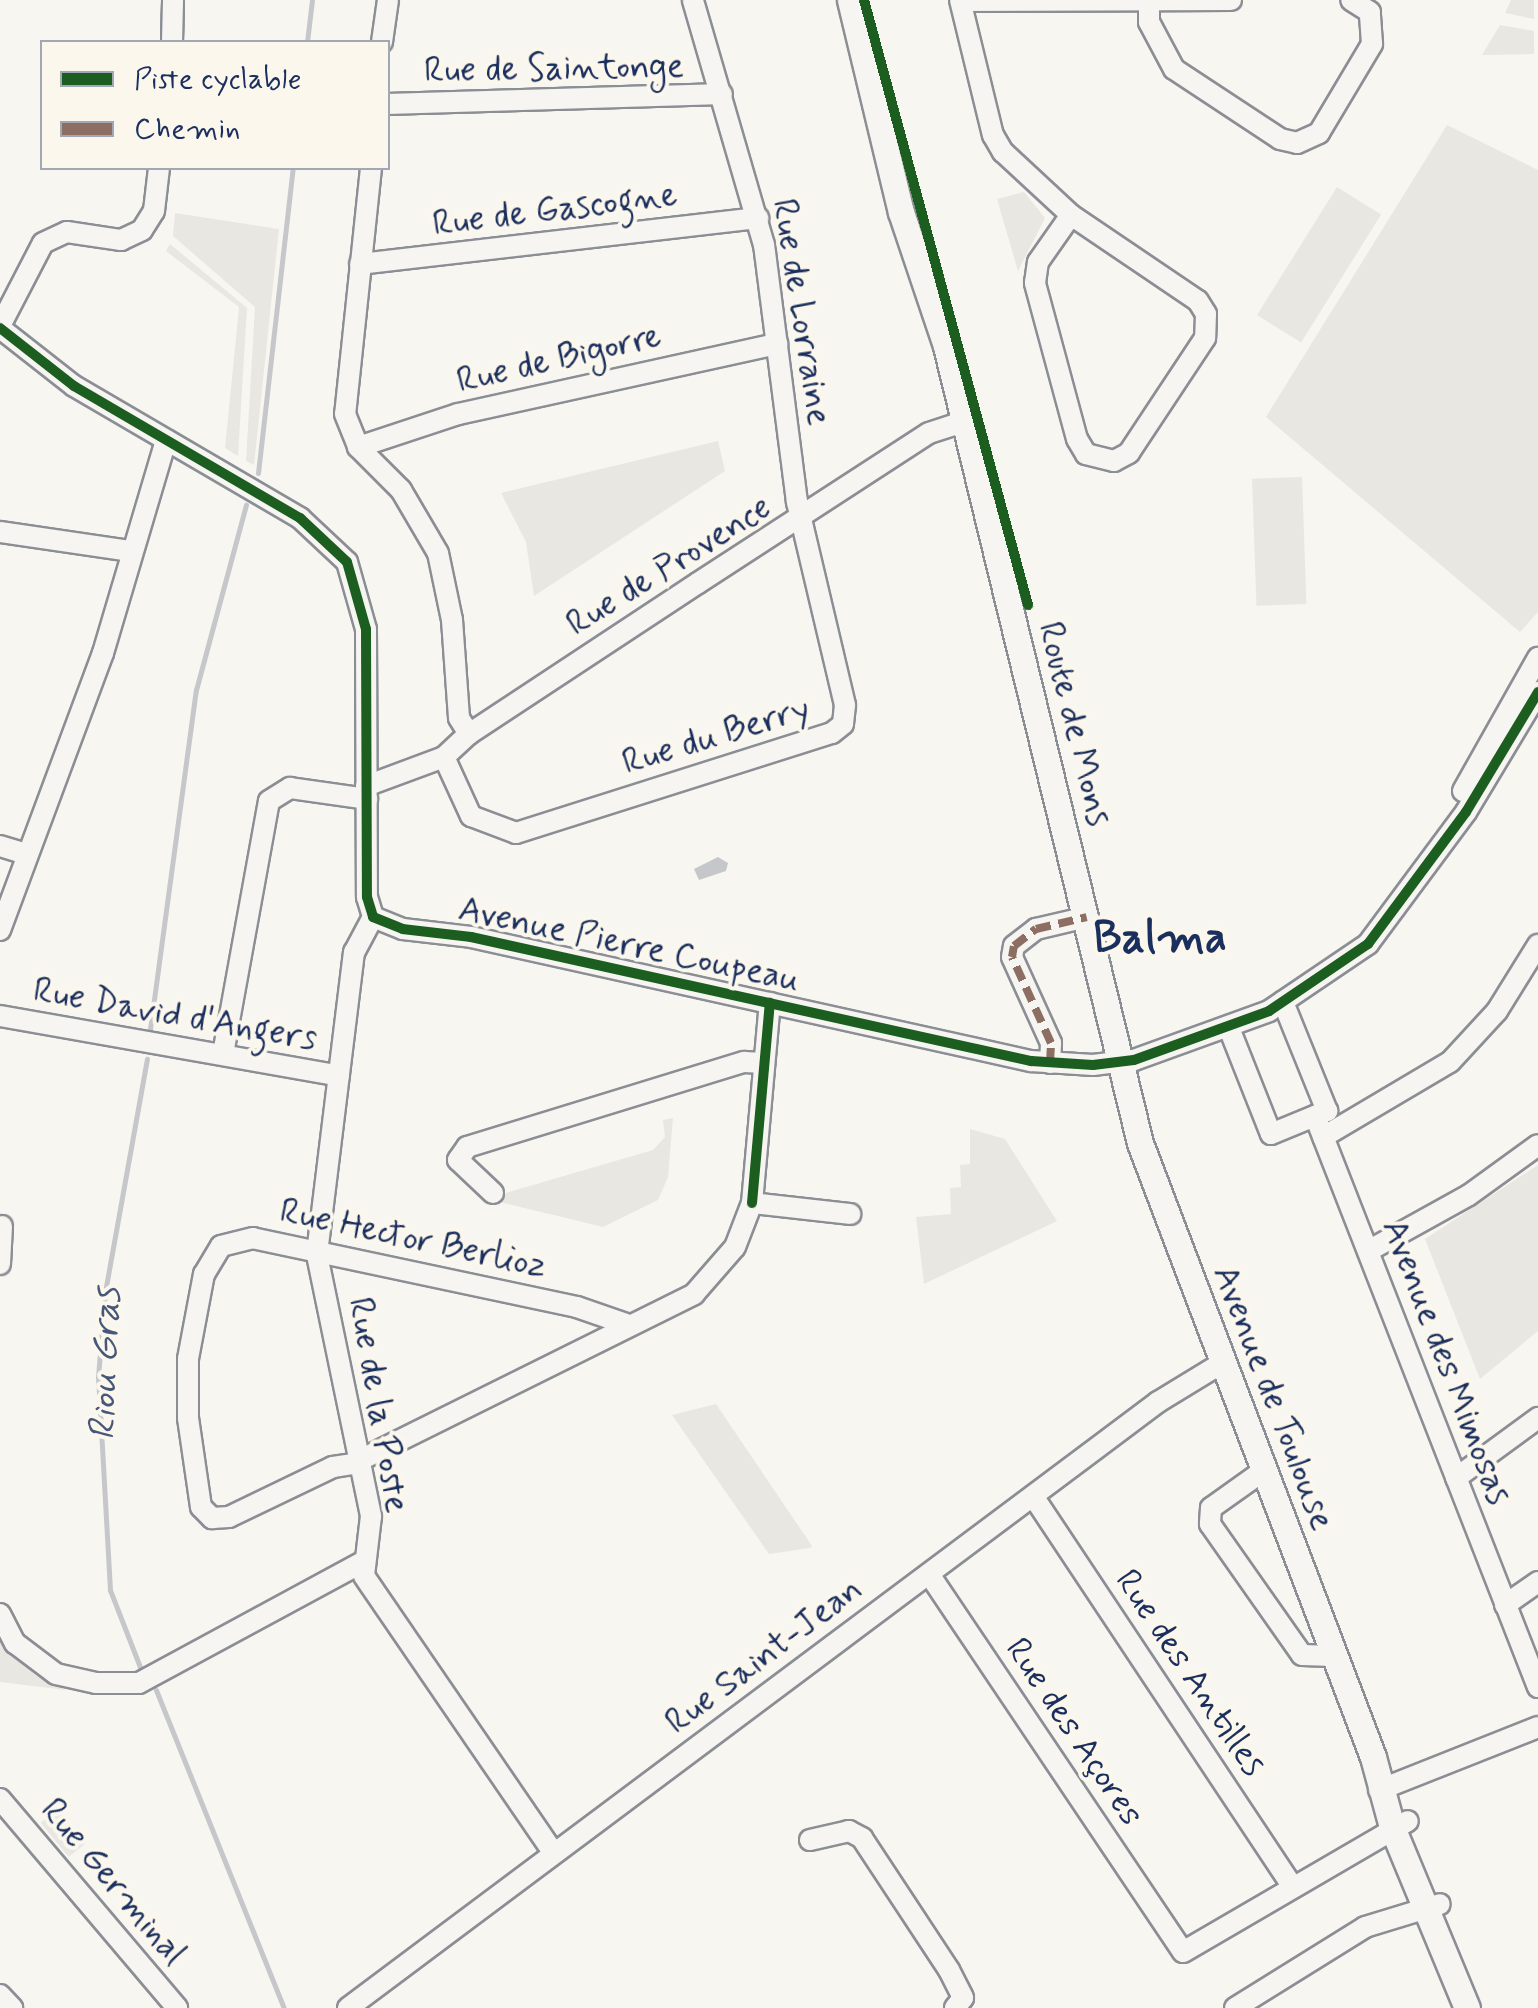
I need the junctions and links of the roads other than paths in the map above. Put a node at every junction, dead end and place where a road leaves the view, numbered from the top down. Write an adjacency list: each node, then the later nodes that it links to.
1 (173, 0): 9 (street)
2 (388, 0): 10 (street)
3 (693, 0): 11 (street, Rue de Lorraine)
4 (850, 0): 20 (main road, Route de Mons)
5 (960, 0): 8 (street); 15 (street)
6 (1231, 0): 8 (street)
7 (1351, 0): 8 (street)
8 (1148, 1)
9 (172, 40)
10 (382, 40)
11 (722, 94): 12 (street, Rue de Saintonge); 16 (street, Rue de Lorraine)
12 (390, 104)
13 (158, 170): 18 (street)
14 (370, 170): 17 (street)
15 (1070, 216): 15 (street)
16 (758, 218): 17 (street, Rue de Gascogne); 19 (street, Rue de Lorraine)
17 (360, 264): 22 (street)
18 (0, 327): 21 (street)
19 (778, 344): 22 (street, Rue de Bigorre); 23 (street, Rue de Lorraine)
20 (964, 422): 23 (street, Rue de Provence); 37 (main road, Route de Mons)
21 (166, 440): 25 (street); 30 (street)
22 (358, 447): 28 (street)
23 (800, 522): 28 (street, Rue de Provence); 29 (street, Rue du Berry)
24 (0, 532): 25 (street)
25 (130, 550): 35 (street)
26 (1538, 658): 33 (street)
27 (1538, 692): 33 (street)
28 (468, 734): 29 (street, Rue de Provence)
29 (444, 757): 31 (street, Rue de Provence)
30 (366, 762): 31 (street, Rue de Provence); 32 (street)
31 (412, 769): 32 (street, Rue de Provence)
32 (367, 792): 36 (street); 44 (street)
33 (1446, 836): 40 (street, Avenue Pierre Coupeau)
34 (0, 846): 35 (street)
35 (26, 854): 38 (street)
36 (373, 917): 41 (street, Avenue Pierre Coupeau); 48 (street, Rue de la Poste)
37 (1086, 917): 45 (main road, Route de Mons); 47 (street)
38 (0, 930)
39 (1538, 945): 50 (street)
40 (1283, 1002): 43 (street, Avenue Pierre Coupeau); 49 (street, Avenue des Mimosas)
41 (770, 1003): 46 (street); 47 (street, Avenue Pierre Coupeau)
42 (0, 1016): 44 (street, Rue David d'Angers)
43 (1228, 1028): 45 (street, Avenue Pierre Coupeau); 49 (street)
44 (223, 1054): 48 (street, Rue David d'Angers)
45 (1120, 1062): 47 (street, Avenue Pierre Coupeau); 62 (main road, Avenue de Toulouse)
46 (764, 1063): 52 (street); 53 (street)
47 (1050, 1063)
48 (339, 1076): 57 (street, Rue de la Poste)
49 (1315, 1116): 50 (street, Avenue des Mimosas)
50 (1323, 1137): 56 (street, Avenue des Mimosas)
51 (1538, 1145): 56 (street)
52 (493, 1193)
53 (752, 1203): 54 (street); 60 (street)
54 (850, 1214)
55 (2, 1226): 58 (street)
56 (1368, 1251): 66 (street, Avenue des Mimosas)
57 (318, 1255): 59 (street, Rue Hector Berlioz); 64 (street, Rue de la Poste); 64 (street, Rue Hector Berlioz)
58 (0, 1264)
59 (577, 1307): 60 (street, Rue Hector Berlioz); 61 (street, Rue Hector Berlioz)
60 (626, 1324): 61 (street)
61 (584, 1348): 64 (street)
62 (1222, 1363): 65 (main road, Avenue de Toulouse); 67 (street, Rue Saint-Jean)
63 (1538, 1418): 66 (street)
64 (359, 1458): 68 (street, Rue de la Poste)
65 (1263, 1471): 73 (main road, Avenue de Toulouse); 73 (street)
66 (1456, 1478): 71 (street, Avenue des Mimosas)
67 (1033, 1496): 69 (street, Rue Saint-Jean); 81 (street, Rue des Antilles)
68 (362, 1563): 72 (street); 80 (street, Rue de la Poste)
69 (929, 1574): 80 (street, Rue Saint-Jean); 81 (street, Rue des Açores)
70 (1538, 1582): 71 (street)
71 (1505, 1605): 74 (street, Avenue des Mimosas)
72 (0, 1614)
73 (1334, 1656): 76 (main road, Avenue de Toulouse)
74 (1538, 1688)
75 (1538, 1727): 76 (street)
76 (1386, 1787): 78 (main road, Avenue de Toulouse)
77 (0, 1799): 86 (street, Rue Germinal)
78 (1400, 1824): 81 (street); 82 (main road, Avenue de Toulouse)
79 (810, 1840): 87 (street)
80 (554, 1854): 84 (street, Rue Saint-Jean)
81 (1292, 1886)
82 (1433, 1907): 88 (street); 89 (main road); 90 (main road)
83 (0, 1995): 85 (street)
84 (361, 2004)
85 (12, 2008)
86 (177, 2008)
87 (955, 2008)
88 (1235, 2008)
89 (1467, 2008)
90 (1486, 2008)

